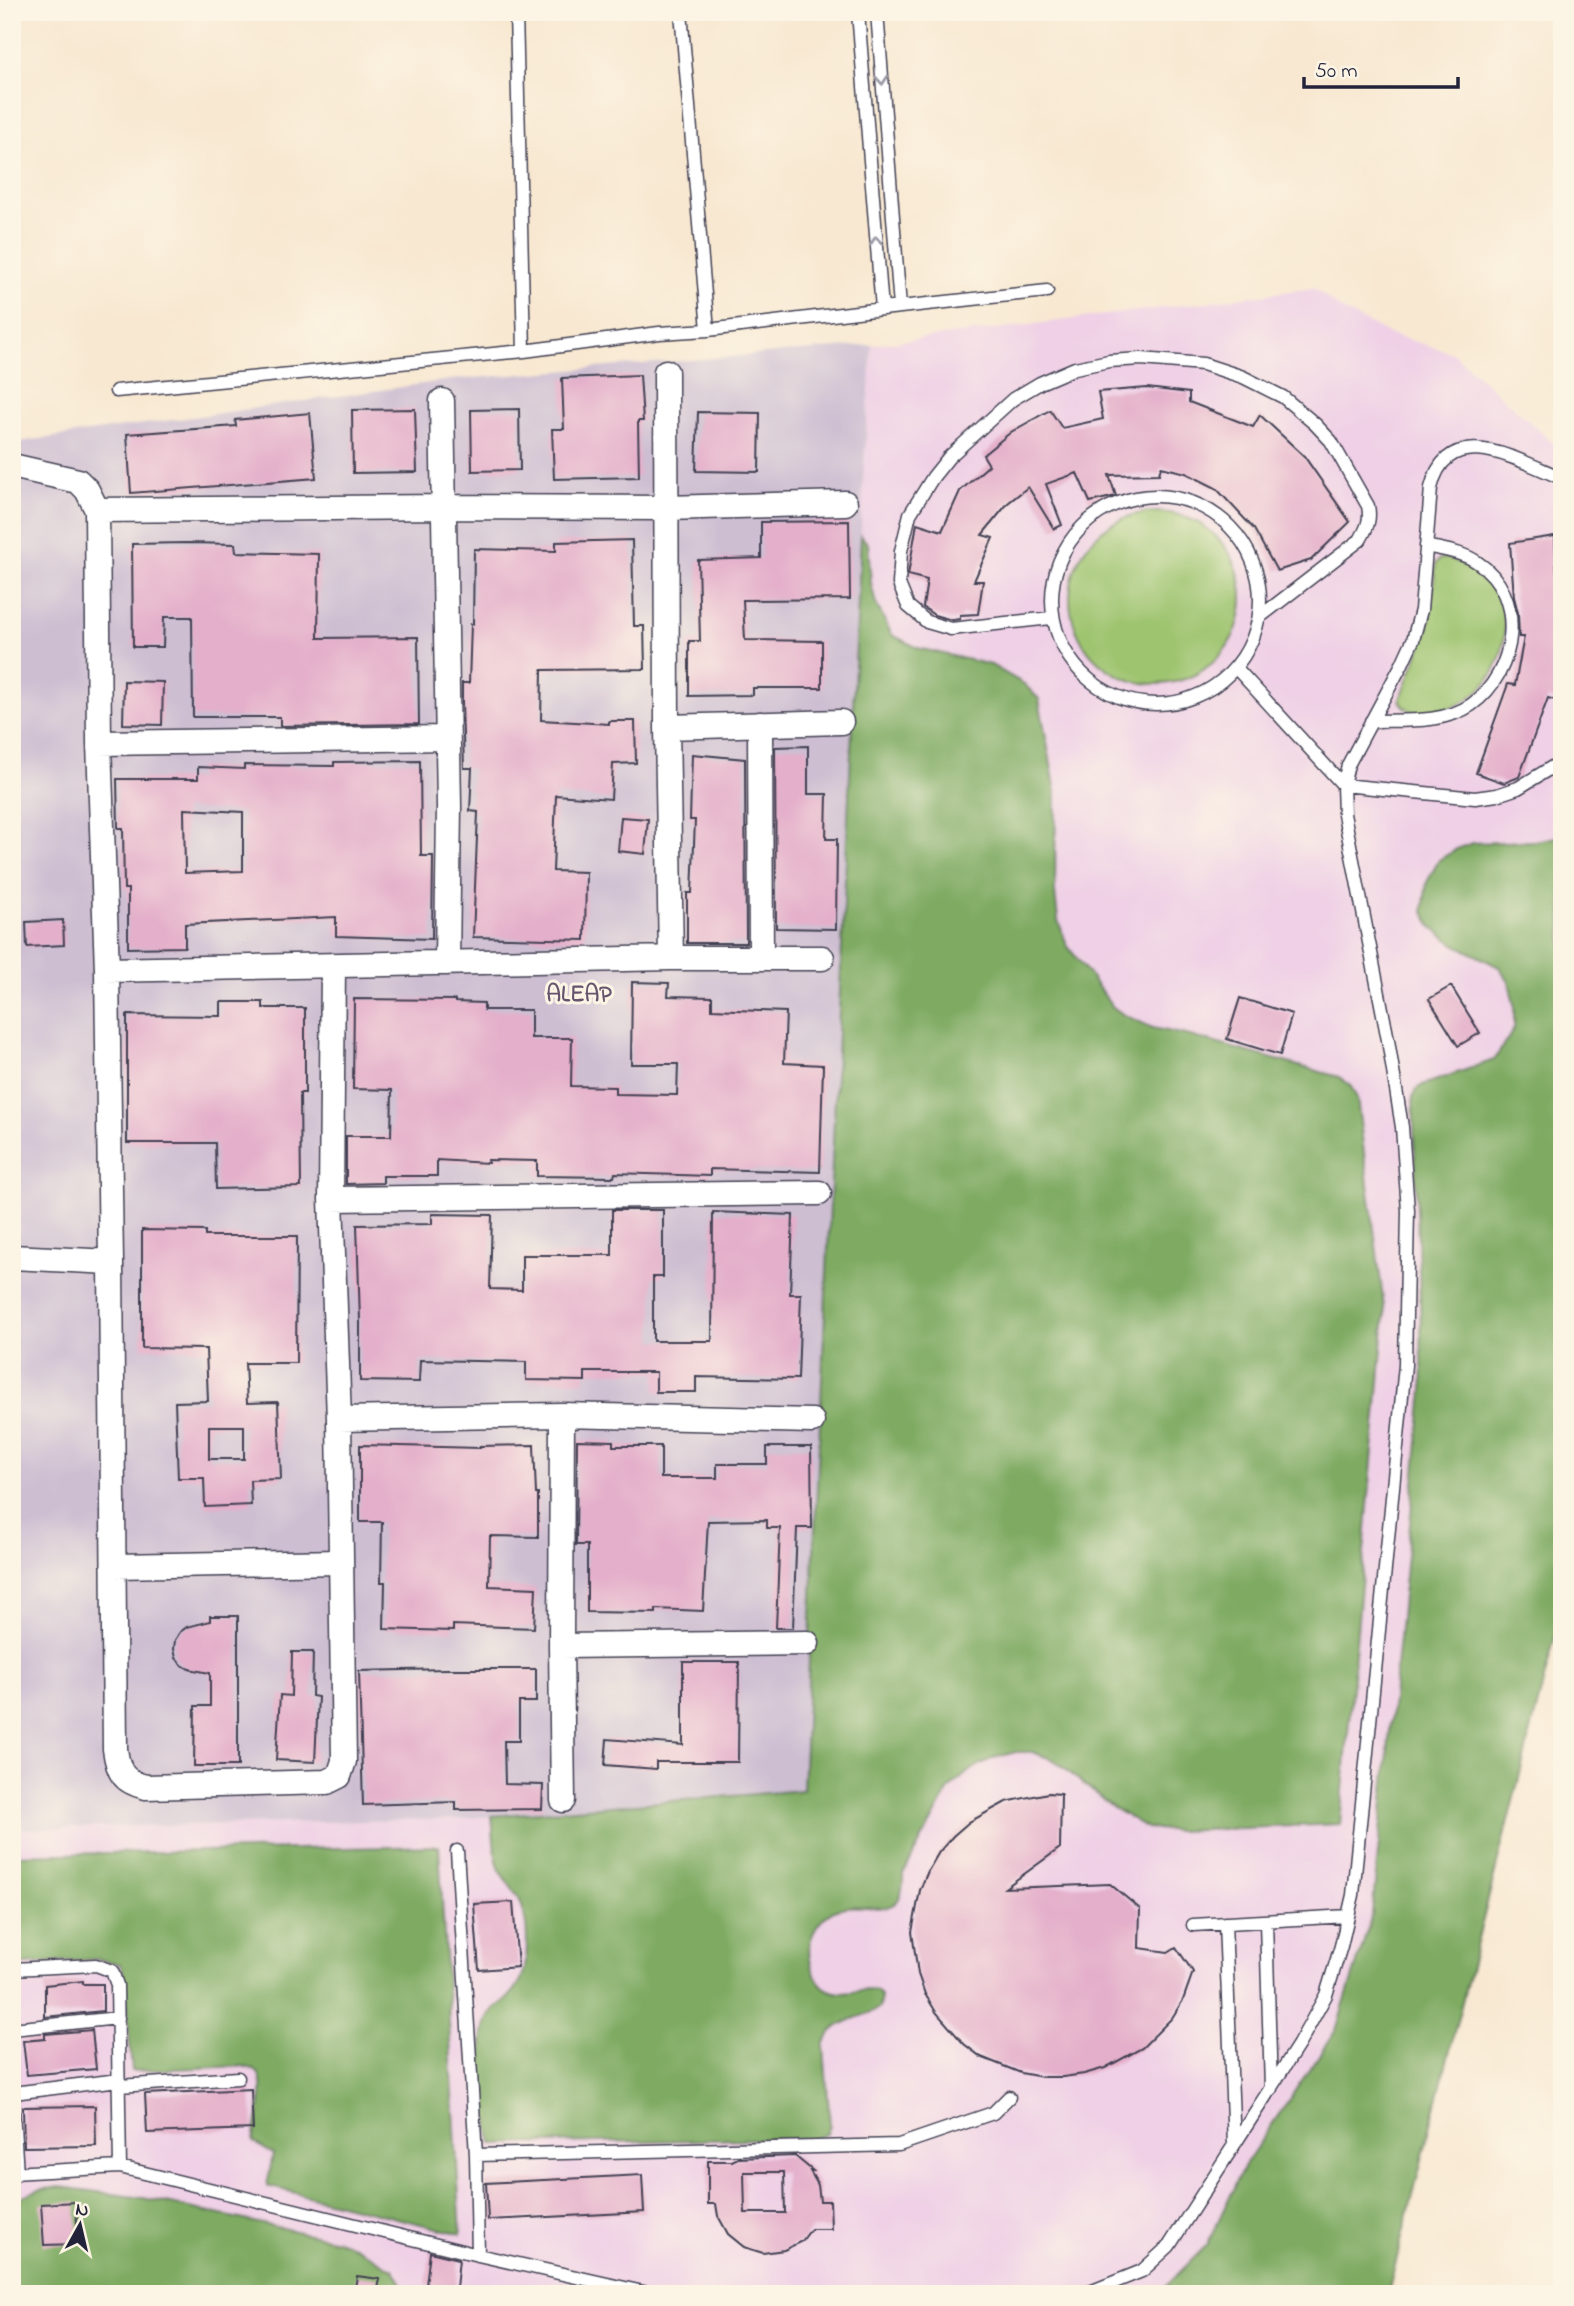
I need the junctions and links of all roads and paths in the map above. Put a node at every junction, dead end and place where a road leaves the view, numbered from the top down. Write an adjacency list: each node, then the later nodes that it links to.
1 (516, 12): 9 (lane)
2 (681, 12): 8 (lane)
3 (858, 12): 7 (lane, one-way to 3)
4 (877, 12): 6 (lane, one-way to 6)
5 (1047, 291): 6 (lane)
6 (900, 307): 7 (lane)
7 (882, 309): 8 (lane)
8 (708, 330): 9 (lane)
9 (524, 351): 11 (lane)
10 (666, 372): 17 (street)
11 (116, 391)
12 (442, 401): 16 (street)
13 (12, 466): 18 (street)
14 (1562, 478): 19 (lane)
15 (845, 503): 17 (street)
16 (444, 507): 17 (street); 18 (street); 27 (street)
17 (667, 508): 26 (street)
18 (97, 510): 28 (street)
19 (1426, 546): 24 (lane); 24 (lane)
20 (1261, 616): 21 (lane); 21 (lane); 22 (lane)
21 (1051, 618): 22 (lane)
22 (1238, 670): 30 (lane)
23 (841, 722): 25 (street)
24 (1371, 722): 30 (lane)
25 (760, 724): 26 (street); 32 (street)
26 (667, 727): 31 (street)
27 (447, 738): 28 (street); 34 (street)
28 (99, 743): 36 (street)
29 (1562, 761): 30 (lane)
30 (1343, 785): 50 (lane)
31 (671, 958): 32 (street); 34 (street)
32 (761, 958): 33 (street)
33 (822, 958)
34 (447, 962): 35 (street)
35 (333, 966): 36 (street); 38 (street)
36 (107, 970): 40 (street)
37 (819, 1193): 38 (street)
38 (331, 1199): 42 (street)
39 (12, 1257): 40 (street)
40 (111, 1262): 45 (street)
41 (562, 1415): 42 (street); 43 (street); 47 (street)
42 (339, 1419): 44 (street)
43 (812, 1421)
44 (340, 1562): 45 (street); 45 (street)
45 (115, 1566)
46 (807, 1643): 47 (street)
47 (561, 1646): 48 (street)
48 (563, 1800)
49 (457, 1851): 63 (lane)
50 (1348, 1916): 51 (lane); 59 (lane)
51 (1266, 1921): 52 (lane); 59 (lane)
52 (1225, 1923): 53 (lane); 62 (lane)
53 (1194, 1925)
54 (12, 1969): 55 (lane)
55 (118, 2018): 56 (lane); 58 (lane)
56 (12, 2029)
57 (237, 2078): 58 (lane)
58 (119, 2083): 60 (lane); 64 (lane)
59 (1271, 2089): 62 (lane)
60 (13, 2094): 65 (lane)
61 (1009, 2097): 63 (lane)
62 (1234, 2145): 68 (lane)
63 (476, 2155): 66 (lane)
64 (120, 2168): 65 (lane); 66 (lane)
65 (15, 2173)
66 (478, 2255): 67 (lane)
67 (652, 2294)
68 (1085, 2294)

